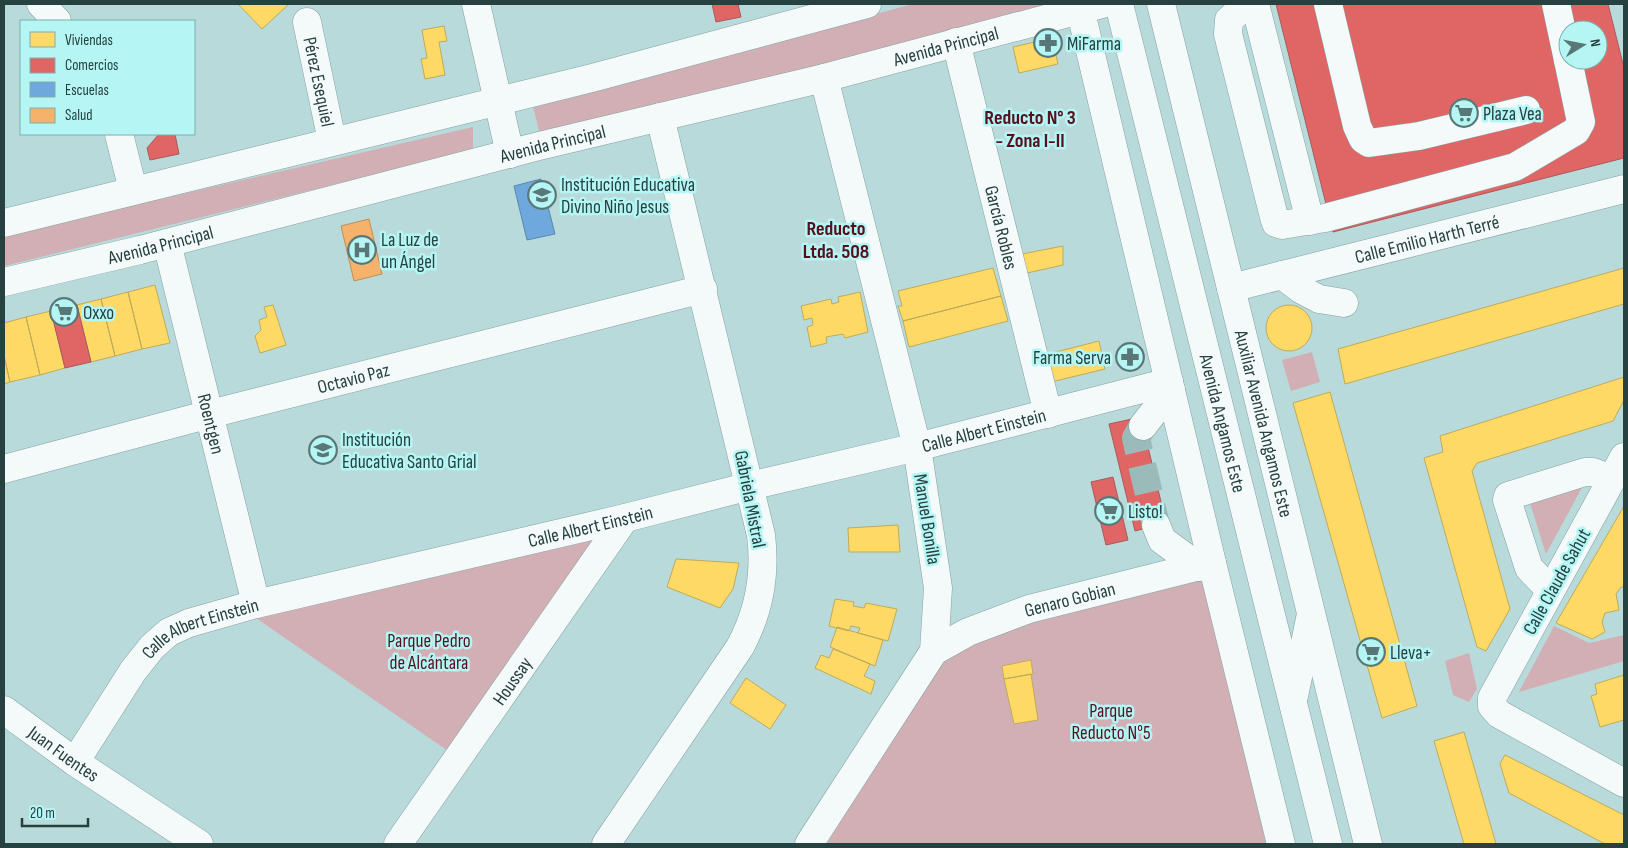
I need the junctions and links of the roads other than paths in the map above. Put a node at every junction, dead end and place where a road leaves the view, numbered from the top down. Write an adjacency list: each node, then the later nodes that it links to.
1 (41, 4): 11 (street)
2 (476, 4): 17 (street)
3 (867, 4): 17 (street)
4 (1120, 4): 48 (street, Avenida Angamos Este)
5 (1161, 4): 30 (street, Auxiliar Avenida Angamos Este)
6 (1247, 4): 25 (street)
7 (1255, 4): 25 (street)
8 (1328, 4): 18 (street)
9 (1556, 4): 12 (street)
10 (1087, 6): 14 (street, Avenida Principal); 33 (street)
11 (56, 20)
12 (1559, 20)
13 (306, 22): 21 (street, Pérez Esequiel)
14 (956, 42): 16 (street, Avenida Principal); 35 (street, García Robles)
15 (1570, 70): 25 (street)
16 (824, 78): 19 (street, Avenida Principal); 37 (street, Manuel Bonilla)
17 (497, 101): 21 (street); 22 (street)
18 (1526, 110)
19 (660, 117): 22 (street, Avenida Principal); 31 (street, Gabriela Mistral)
20 (119, 135): 24 (street)
21 (332, 141): 24 (street)
22 (510, 154): 27 (street, Avenida Principal)
23 (1624, 189): 28 (street, Calle Emilio Harth Terré)
24 (133, 190): 26 (street)
25 (1310, 221)
26 (4, 223)
27 (167, 243): 29 (street, Avenida Principal); 34 (street, Roentgen)
28 (1282, 275): 30 (street, Calle Emilio Harth Terré); 32 (street)
29 (4, 282)
30 (1231, 288): 46 (street, Auxiliar Avenida Angamos Este)
31 (703, 289): 34 (street, Octavio Paz); 40 (street, Gabriela Mistral)
32 (1344, 303)
33 (1170, 386): 35 (street, Calle Albert Einstein); 36 (street); 43 (street)
34 (210, 414): 39 (street, Octavio Paz); 45 (street, Roentgen)
35 (1048, 414): 37 (street, Calle Albert Einstein)
36 (1143, 426)
37 (917, 447): 40 (street, Calle Albert Einstein); 47 (street, Manuel Bonilla)
38 (1618, 468): 44 (street, Calle Claude Sahut); 44 (street)
39 (4, 469)
40 (750, 486): 41 (street, Calle Albert Einstein); 54 (street, Gabriela Mistral)
41 (625, 518): 45 (street, Calle Albert Einstein); 53 (street, Houssay)
42 (1156, 525): 43 (street)
43 (1206, 565): 47 (street, Genaro Gobian); 56 (street)
44 (1550, 590): 51 (street, Calle Claude Sahut)
45 (256, 604): 50 (street, Calle Albert Einstein)
46 (1311, 614): 48 (street); 58 (street, Auxiliar Avenida Angamos Este)
47 (934, 651): 55 (street, Manuel Bonilla)
48 (1292, 702): 57 (street, Avenida Angamos Este)
49 (4, 710): 50 (street, Juan Fuentes)
50 (75, 762): 52 (street, Juan Fuentes)
51 (1624, 783)
52 (199, 844)
53 (398, 844)
54 (606, 844)
55 (809, 844)
56 (1281, 844)
57 (1328, 844)
58 (1368, 844)

